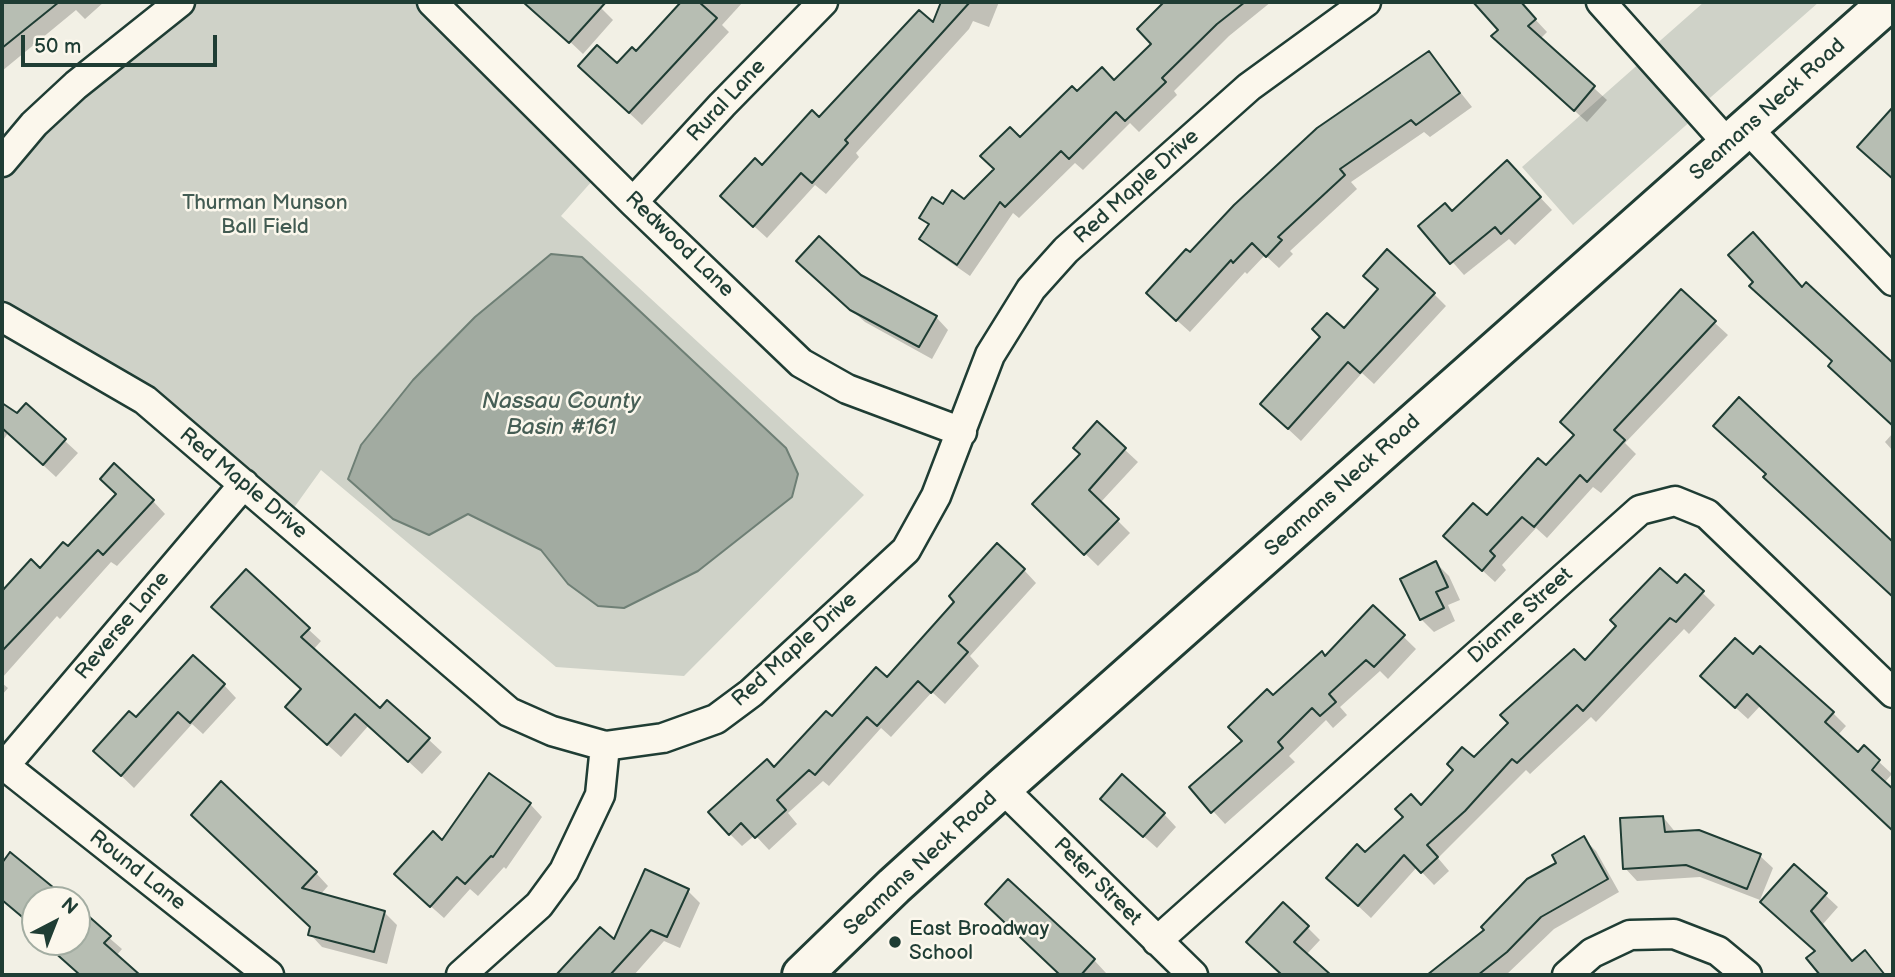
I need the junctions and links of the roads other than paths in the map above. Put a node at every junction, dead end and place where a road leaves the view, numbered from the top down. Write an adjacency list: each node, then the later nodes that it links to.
1 (180, 2): 8 (street)
2 (432, 2): 9 (street, Redwood Lane)
3 (823, 2): 9 (street, Rural Lane)
4 (1366, 2): 12 (street, Red Maple Drive)
5 (1601, 2): 7 (street)
6 (1889, 2): 7 (main road, Seamans Neck Road)
7 (1738, 136): 10 (street); 17 (main road, Seamans Neck Road)
8 (2, 162)
9 (634, 202): 12 (street, Redwood Lane)
10 (1893, 281)
11 (2, 317): 13 (street, Red Maple Drive)
12 (962, 432): 15 (street, Red Maple Drive)
13 (244, 484): 15 (street, Red Maple Drive); 16 (street, Reverse Lane)
14 (1893, 693): 18 (street, Dianne Street)
15 (605, 746): 20 (street)
16 (3, 767): 19 (street, Round Lane)
17 (1002, 788): 18 (street, Peter Street); 21 (main road, Seamans Neck Road)
18 (1157, 941): 22 (street, Peter Street)
19 (269, 975)
20 (461, 975)
21 (802, 975)
22 (1193, 975)
23 (1567, 975): 24 (street)
24 (1746, 975)

